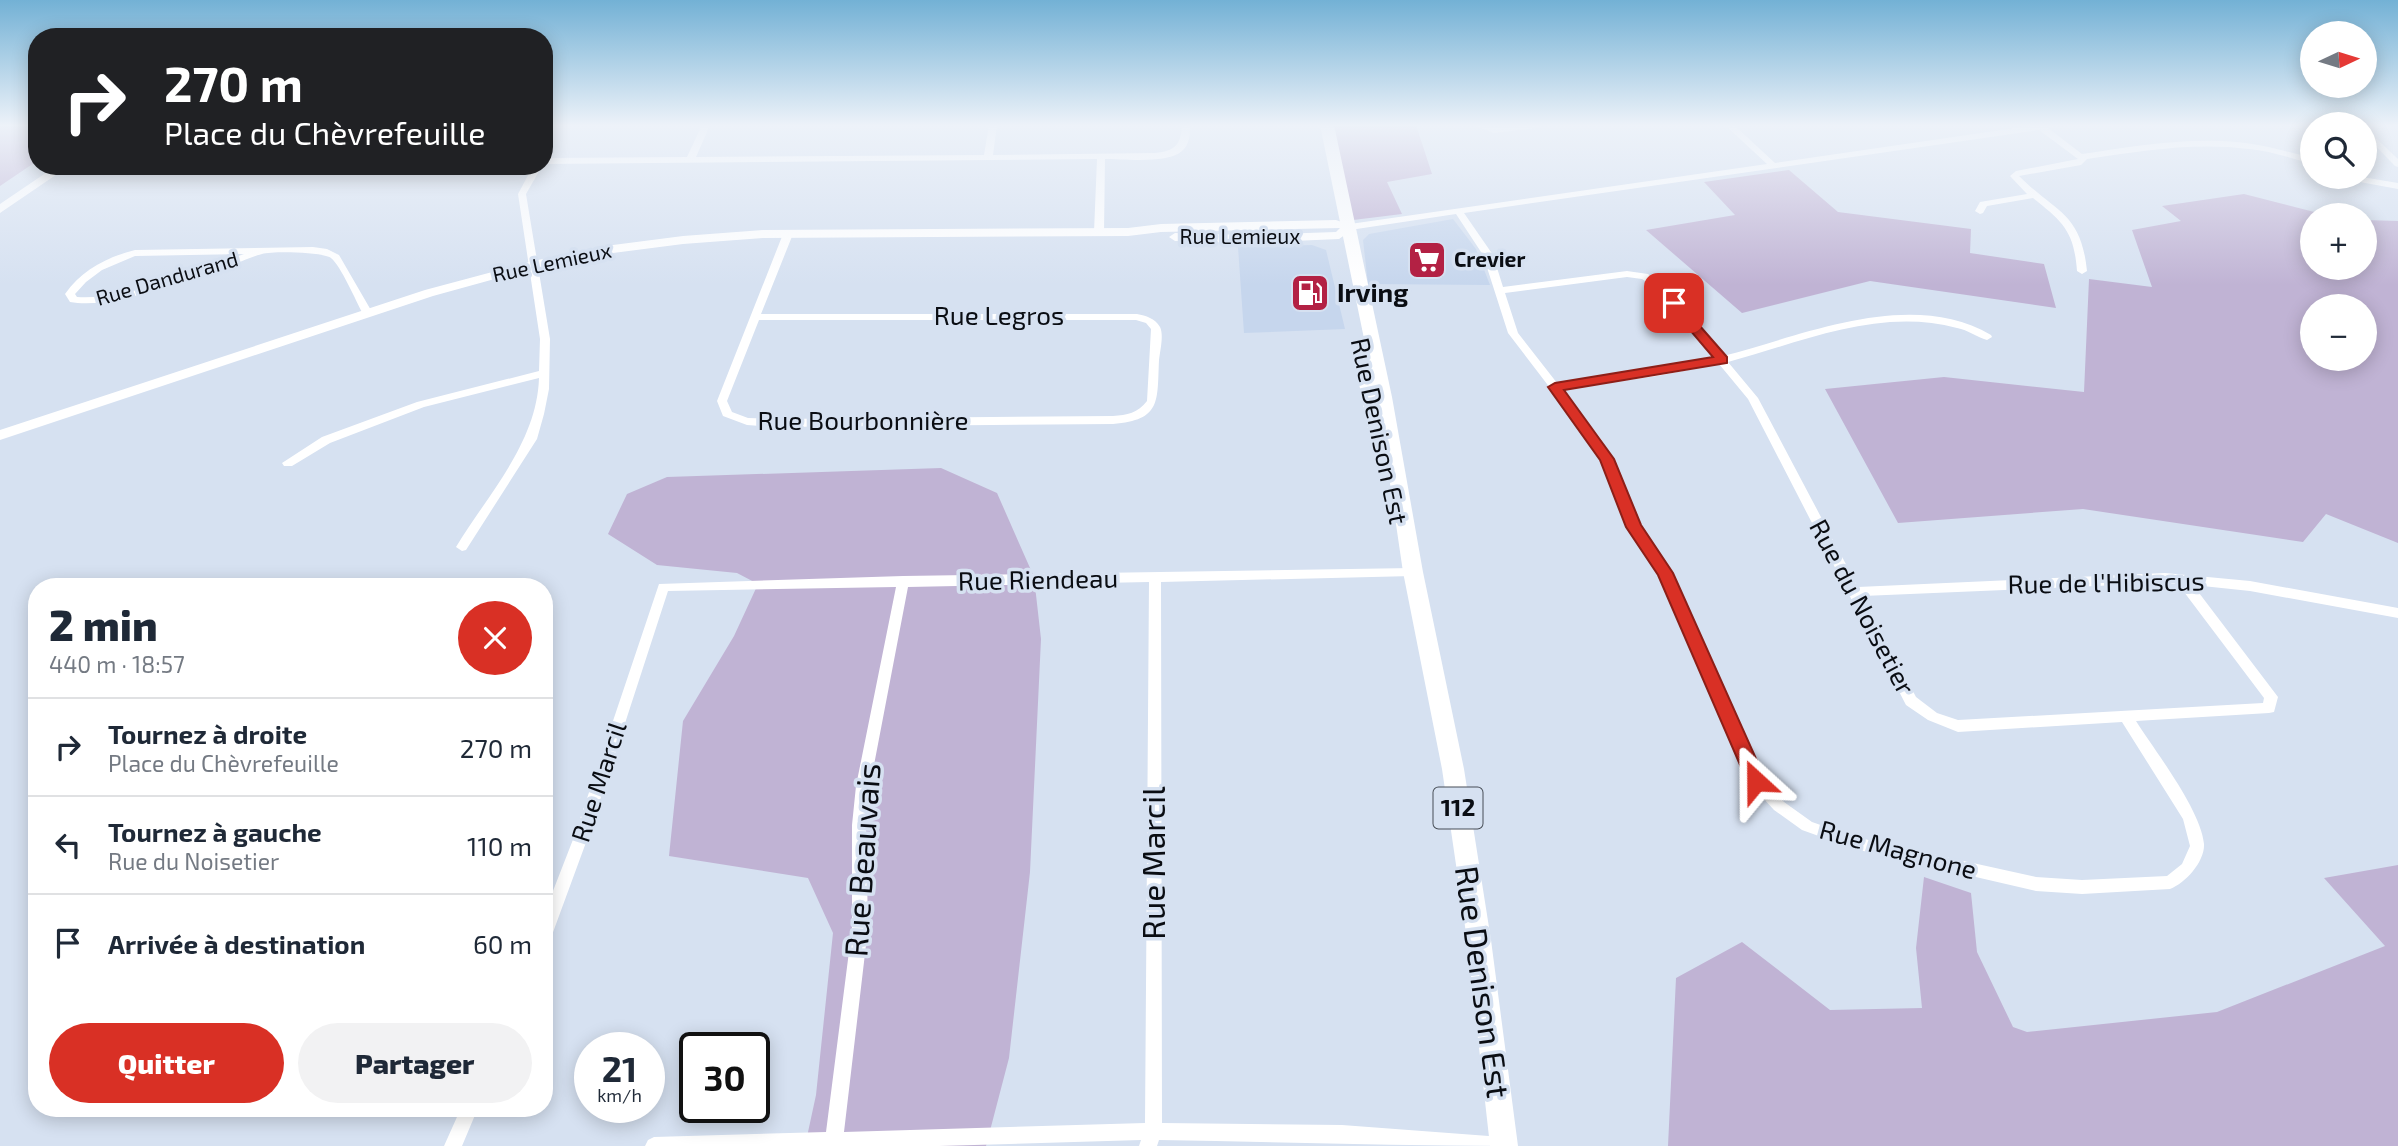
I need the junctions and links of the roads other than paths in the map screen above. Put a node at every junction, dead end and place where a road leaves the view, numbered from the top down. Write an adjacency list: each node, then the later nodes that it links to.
1 (45, 178): 11 (street)
2 (531, 178): 18 (street)
3 (1100, 178): 15 (street)
4 (1330, 178): 14 (main road, Rue Denison Est / 112)
5 (1335, 178): 14 (main road, Rue Denison Est)
6 (1688, 178): 13 (street, Rue Lemieux)
7 (2015, 178): 10 (street)
8 (2377, 182): 9 (street)
9 (2398, 186)
10 (2035, 195): 12 (street); 19 (street)
11 (0, 209)
12 (1980, 211)
13 (1458, 212): 14 (street, Rue Lemieux); 20 (street, Rue Magnone)
14 (1341, 229): 15 (street, Rue Lemieux); 31 (main road, Rue Denison Est / 112)
15 (1099, 232): 16 (street, Rue Lemieux)
16 (788, 234): 18 (street, Rue Lemieux); 22 (street, Rue Bourbonnière)
17 (257, 253): 17 (street, Rue Dandurand); 21 (street, Rue Dandurand)
18 (533, 265): 21 (street, Rue Lemieux); 25 (street)
19 (2082, 271)
20 (1499, 291): 24 (street, Rue du Noisetier); 26 (street, Rue Magnone)
21 (367, 312): 28 (street, Rue Lemieux)
22 (756, 317): 27 (street, Rue Legros); 27 (street, Rue Bourbonnière)
23 (1987, 337): 24 (street)
24 (1722, 360): 26 (street); 36 (street, Rue du Noisetier)
25 (545, 373): 29 (street); 30 (street)
26 (1555, 387): 38 (street, Rue Magnone)
27 (1149, 408)
28 (0, 435)
29 (288, 463)
30 (462, 547)
31 (1413, 572): 32 (street, Rue Riendeau); 45 (main road, Rue Denison Est / 112)
32 (1155, 578): 34 (street, Rue Riendeau); 41 (street, Rue Marcil)
33 (2181, 579): 36 (street, Rue de l'Hibiscus); 37 (street, Rue de l'Hibiscus); 38 (street, Rue du Noisetier)
34 (903, 581): 35 (street, Rue Riendeau); 42 (street, Rue Beauvais)
35 (663, 587): 39 (street, Rue Marcil)
36 (1853, 592): 38 (street, Rue du Noisetier)
37 (2398, 613)
38 (2125, 716)
39 (553, 911)
40 (466, 1117): 43 (street)
41 (1151, 1139): 42 (street); 45 (street)
42 (834, 1140): 44 (street)
43 (453, 1146)
44 (654, 1146)
45 (1503, 1146)

